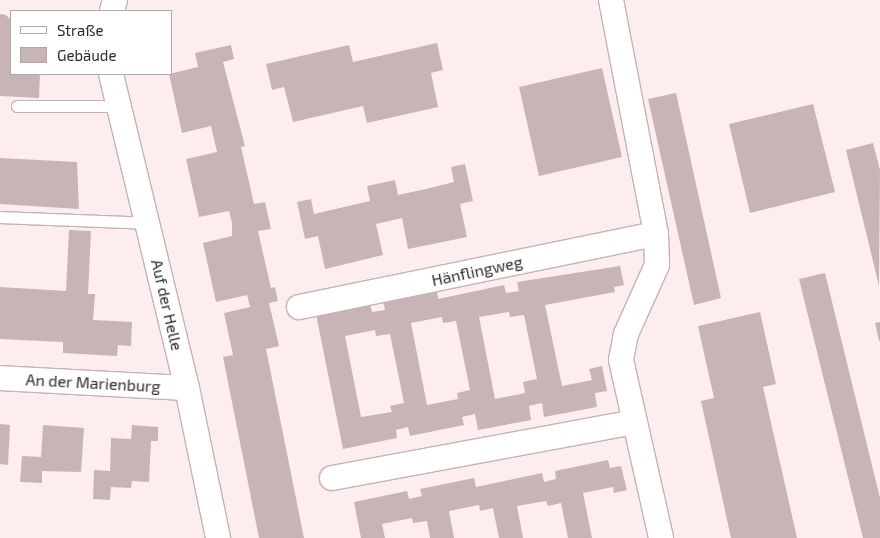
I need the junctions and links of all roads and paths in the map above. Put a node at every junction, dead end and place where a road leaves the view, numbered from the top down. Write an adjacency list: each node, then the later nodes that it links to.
1 (611, 0): 7 (street)
2 (112, 75): 4 (street, Auf der Helle)
3 (17, 106): 4 (lane)
4 (119, 106): 6 (street, Auf der Helle)
5 (0, 217): 6 (lane)
6 (148, 224): 10 (street, Auf der Helle)
7 (656, 234): 8 (street, Hänflingweg); 11 (street)
8 (299, 307)
9 (0, 378): 10 (street, An der Marienburg)
10 (187, 388): 13 (street, Auf der Helle)
11 (635, 422): 12 (street); 14 (street)
12 (332, 478)
13 (218, 538)
14 (661, 538)

